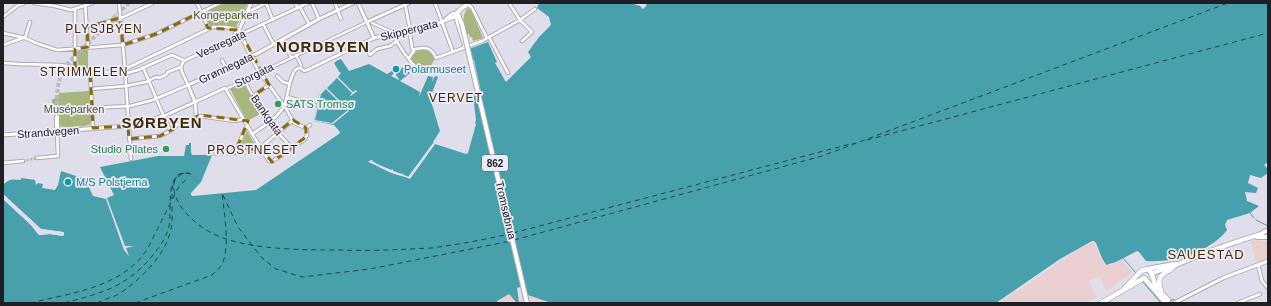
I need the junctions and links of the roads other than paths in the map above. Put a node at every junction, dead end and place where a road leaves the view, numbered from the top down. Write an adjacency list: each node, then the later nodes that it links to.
1 (24, 3): 28 (street)
2 (34, 3): 23 (street)
3 (93, 3): 18 (street)
4 (119, 3): 29 (street)
5 (153, 3): 29 (street)
6 (197, 3): 26 (street)
7 (220, 3): 26 (street)
8 (251, 3): 24 (street)
9 (266, 3): 24 (street); 32 (street)
10 (295, 3): 21 (street)
11 (308, 3): 21 (street, Vestregata)
12 (312, 3): 30 (street)
13 (335, 3): 25 (street)
14 (353, 3): 25 (street, Grønnegata)
15 (358, 3): 36 (street)
16 (435, 3): 34 (street)
17 (509, 3): 33 (street)
18 (85, 4): 23 (street); 40 (street)
19 (406, 4): 36 (street, Storgata); 43 (street)
20 (468, 4): 27 (main road, Skippergata); 47 (street)
21 (299, 7): 32 (street, Vestregata); 39 (street)
22 (535, 9): 33 (street)
23 (75, 10): 60 (street)
24 (248, 10): 42 (street)
25 (338, 10): 30 (street, Grønnegata); 31 (street)
26 (201, 12): 41 (street); 56 (street)
27 (457, 14): 34 (street, Skippergata); 59 (street); 137 (main road, Tromsøbrua / 862, bridge)
28 (3, 17)
29 (120, 18): 40 (street); 56 (street)
30 (319, 19): 39 (street, Grønnegata)
31 (341, 19)
32 (273, 20): 38 (street, Vestregata)
33 (520, 20): 47 (street); 52 (street)
34 (444, 21): 43 (street, Skippergata); 62 (street)
35 (30, 22): 48 (street)
36 (367, 22): 50 (street); 63 (street, Storgata)
37 (372, 23): 46 (street)
38 (263, 24): 45 (street, Vestregata); 57 (street)
39 (310, 25): 51 (street, Grønnegata)
40 (87, 27): 58 (street)
41 (209, 29): 42 (street); 74 (street)
42 (239, 30): 45 (street); 49 (street)
43 (410, 32): 46 (street, Skippergata); 61 (street)
44 (3, 33): 48 (street)
45 (241, 34): 49 (street, Vestregata); 64 (street)
46 (393, 34): 50 (street, Skippergata); 53 (street)
47 (488, 37): 59 (street); 79 (street)
48 (24, 38): 55 (street); 60 (street)
49 (233, 38): 67 (street, Vestregata)
50 (374, 38): 54 (street)
51 (282, 40): 57 (street, Grønnegata); 65 (street)
52 (522, 41)
53 (397, 42): 54 (street); 66 (street)
54 (364, 44): 75 (street)
55 (3, 45)
56 (122, 45): 58 (street); 74 (street)
57 (274, 45): 64 (street, Grønnegata)
58 (88, 47): 60 (street)
59 (465, 47): 62 (street)
60 (75, 49): 70 (street)
61 (414, 51): 62 (street); 66 (street)
62 (453, 52)
63 (296, 55): 65 (street, Storgata); 75 (street)
64 (251, 57): 73 (street, Grønnegata); 77 (street)
65 (291, 58): 77 (street, Storgata)
66 (409, 58): 78 (street)
67 (185, 60): 71 (street); 72 (street, Vestregata)
68 (222, 60): 73 (street)
69 (3, 63): 70 (street)
70 (75, 67): 76 (street)
71 (143, 67): 80 (street); 83 (street)
72 (181, 67): 83 (street); 85 (street)
73 (226, 68): 85 (street, Grønnegata)
74 (125, 69): 80 (street)
75 (302, 69): 84 (street)
76 (90, 70): 80 (street); 88 (street)
77 (260, 72): 82 (street, Storgata); 87 (street)
78 (421, 72)
79 (508, 73)
80 (125, 74): 86 (street)
81 (277, 76): 84 (street)
82 (244, 80): 89 (street, Storgata); 90 (street, Bankgata)
83 (149, 81): 86 (street); 92 (street)
84 (290, 84): 91 (street)
85 (188, 85): 92 (street, Grønnegata); 93 (street)
86 (126, 86): 88 (street); 95 (street)
87 (269, 86): 90 (street); 96 (street)
88 (92, 89): 97 (street)
89 (226, 89): 93 (street, Storgata); 101 (street)
90 (253, 96): 103 (street, Bankgata)
91 (287, 97): 94 (street); 96 (street)
92 (157, 99): 95 (street, Grønnegata); 98 (street)
93 (195, 102): 98 (street, Storgata); 99 (street)
94 (315, 105)
95 (127, 106): 97 (street, Grønnegata); 105 (street)
96 (285, 107): 102 (street); 103 (street)
97 (92, 108): 107 (street)
98 (164, 116): 105 (street, Storgata); 110 (street)
99 (196, 116): 101 (street); 110 (street)
100 (57, 118): 109 (main road)
101 (243, 119): 106 (street)
102 (292, 120): 108 (street); 111 (street)
103 (270, 122): 111 (street, Bankgata); 112 (street)
104 (310, 125): 108 (street)
105 (128, 126): 107 (street, Storgata); 114 (street)
106 (247, 127): 112 (street); 118 (street)
107 (93, 128): 109 (street, Strandvegen)
108 (306, 128): 116 (street)
109 (57, 131): 113 (street, Strandvegen); 119 (street)
110 (170, 131): 114 (street)
111 (278, 133): 115 (street); 116 (street, Bankgata)
112 (252, 134): 115 (street)
113 (3, 135)
114 (129, 139): 120 (street)
115 (260, 148): 116 (street); 118 (street)
116 (292, 148)
117 (219, 153): 118 (street)
118 (236, 153)
119 (37, 158)
120 (131, 159)
121 (24, 161): 122 (street)
122 (3, 163)
123 (1267, 230): 124 (main road); 125 (main road)
124 (1268, 239): 125 (main road)
125 (1237, 242): 127 (main road)
126 (1268, 261): 128 (street)
127 (1176, 264): 129 (main road); 130 (main road); 135 (highway)
128 (1258, 265): 132 (street); 139 (street)
129 (1144, 269): 130 (highway); 131 (highway); 133 (highway)
130 (1151, 274): 131 (highway); 135 (highway)
131 (1144, 278): 133 (highway); 136 (highway)
132 (1268, 288)
133 (1123, 290): 138 (highway)
134 (1260, 294): 140 (street)
135 (1164, 296): 136 (highway)
136 (1167, 302)
137 (527, 303)
138 (1101, 303)
139 (1174, 303)
140 (1238, 303)

